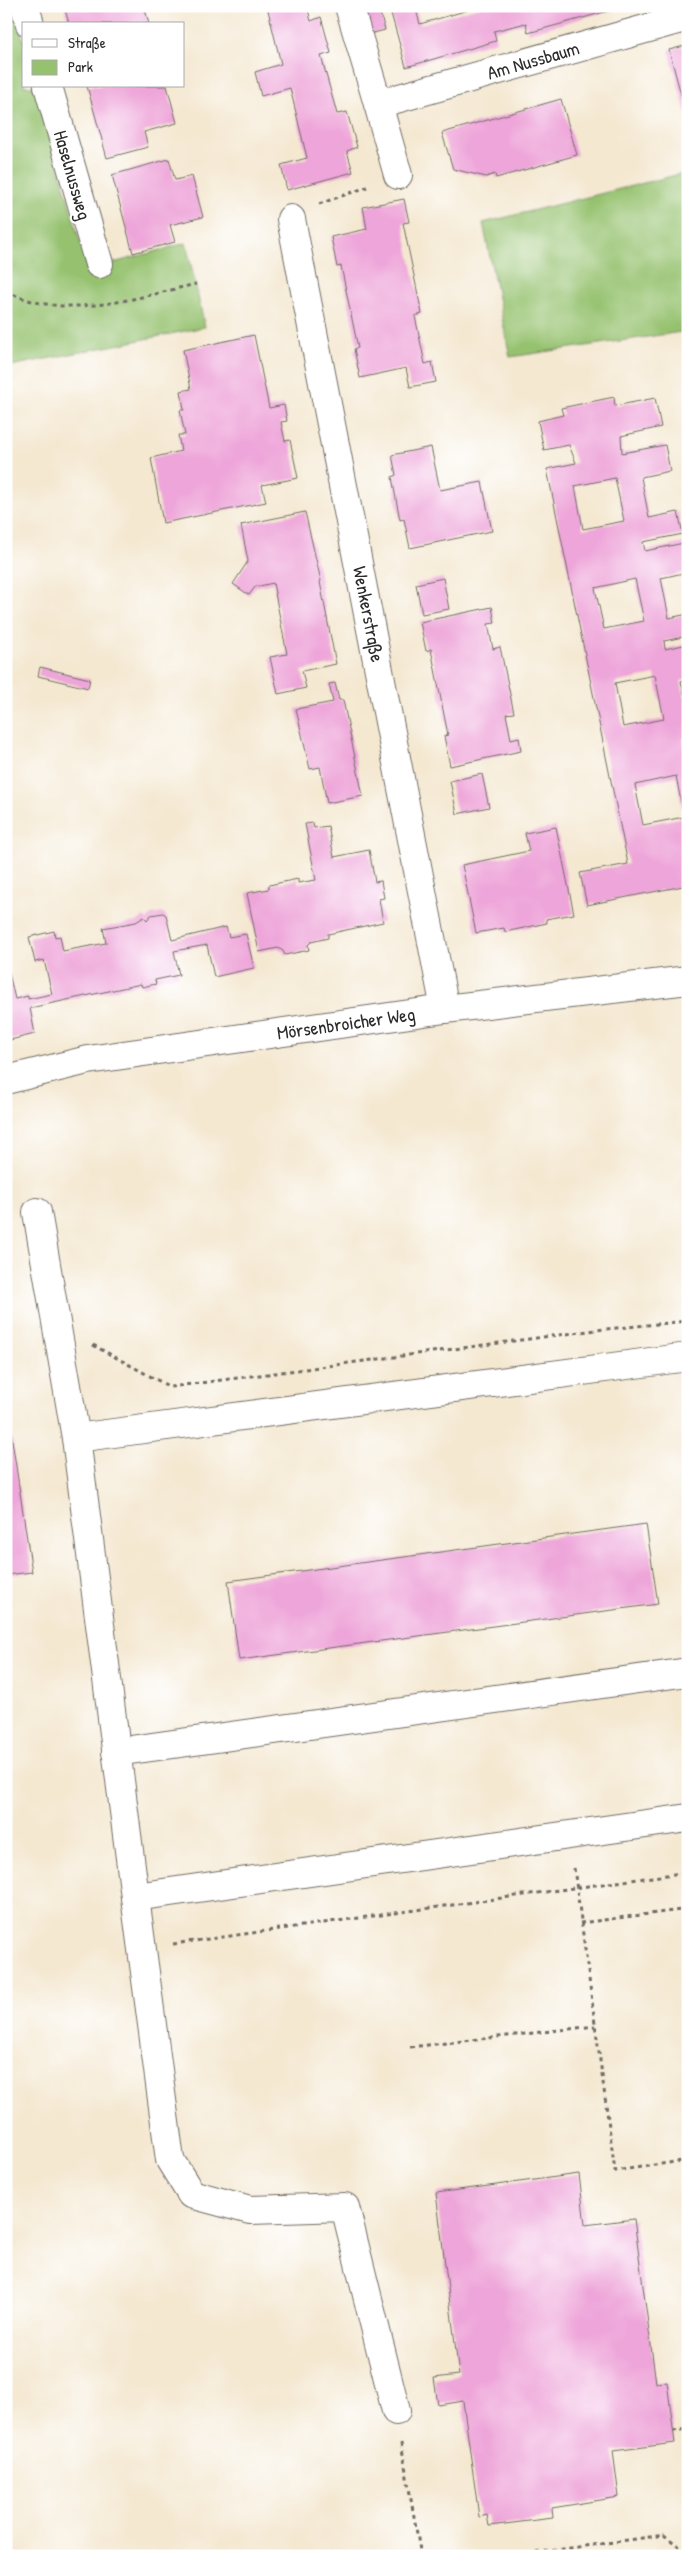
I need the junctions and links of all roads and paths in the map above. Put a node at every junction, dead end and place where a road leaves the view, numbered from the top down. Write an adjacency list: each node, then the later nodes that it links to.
1 (25, 6): 4 (street)
2 (349, 6): 6 (street)
3 (688, 17): 6 (street, Am Nussbaum)
4 (29, 22)
5 (49, 88): 9 (street, Haselnussweg)
6 (378, 104): 7 (street)
7 (398, 174): 8 (path)
8 (291, 219): 11 (street, Wenkerstraße)
9 (98, 264)
10 (688, 980): 11 (street, Mörsenbroicher Weg)
11 (445, 1009): 12 (street, Mörsenbroicher Weg)
12 (6, 1080)
13 (36, 1212): 15 (street)
14 (688, 1321): 15 (path)
15 (60, 1343): 17 (street)
16 (688, 1357): 17 (street)
17 (76, 1438): 19 (street)
18 (688, 1672): 19 (street)
19 (116, 1752): 24 (street)
20 (688, 1818): 21 (street)
21 (569, 1834): 23 (path); 24 (street)
22 (688, 1872): 23 (path)
23 (576, 1886): 26 (path); 27 (path)
24 (136, 1897): 27 (street)
25 (688, 1909): 26 (path)
26 (580, 1923): 28 (path)
27 (142, 1948): 31 (street)
28 (595, 2026): 29 (path); 30 (path)
29 (410, 2047)
30 (688, 2160)
31 (396, 2411): 35 (path)
32 (688, 2429): 33 (path)
33 (673, 2431)
34 (688, 2553): 36 (path)
35 (421, 2556)
36 (513, 2556)

